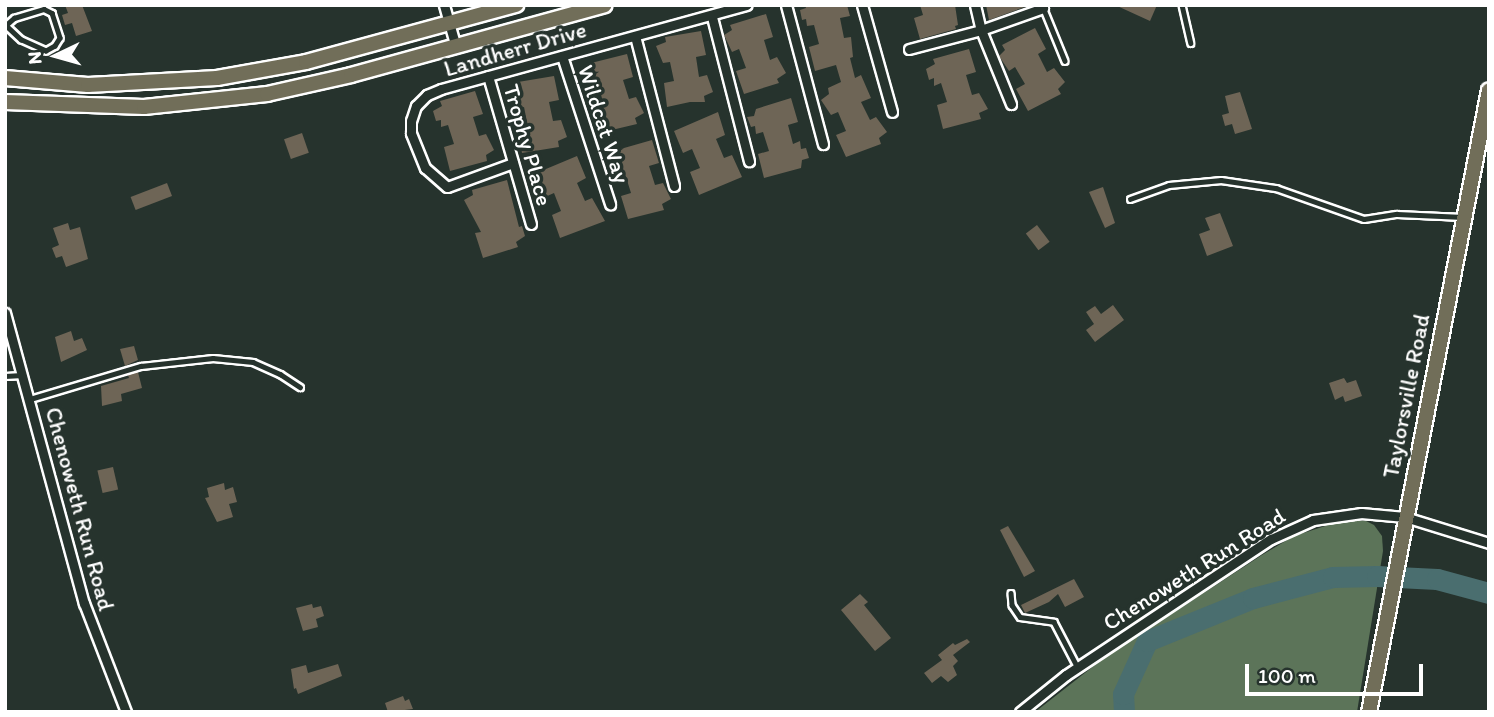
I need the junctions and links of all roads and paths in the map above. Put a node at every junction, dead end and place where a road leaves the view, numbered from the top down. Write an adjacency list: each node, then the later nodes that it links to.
1 (444, 5): 11 (street, Landherr Drive)
2 (516, 5): 11 (main road)
3 (605, 5): 16 (main road)
4 (747, 5): 10 (street, Landherr Drive)
5 (786, 5): 26 (street)
6 (862, 5): 25 (street)
7 (975, 5): 13 (street)
8 (1182, 5): 15 (lane)
9 (1043, 6): 13 (street); 19 (lane)
10 (712, 17): 14 (street, Landherr Drive); 27 (street)
11 (450, 24): 16 (street, Landherr Drive); 21 (main road)
12 (6, 26): 12 (lane)
13 (981, 30): 17 (street); 24 (street)
14 (635, 36): 18 (street, Landherr Drive); 29 (street)
15 (1191, 43)
16 (456, 47): 23 (main road)
17 (909, 49)
18 (562, 56): 20 (street, Landherr Drive); 31 (street, Wildcat Way)
19 (1065, 61)
20 (488, 76): 28 (street, Trophy Place); 28 (street, Landherr Drive)
21 (5, 79)
22 (1489, 90): 32 (main road, Taylorsville Road)
23 (5, 102)
24 (1011, 104)
25 (892, 112)
26 (823, 144)
27 (749, 161)
28 (513, 163): 33 (street, Trophy Place)
29 (674, 186)
30 (1130, 199): 32 (lane)
31 (610, 204)
32 (1464, 217): 39 (main road, Taylorsville Road)
33 (531, 224)
34 (5, 313): 35 (street, Chenoweth Run Road)
35 (24, 374): 36 (lane); 38 (street, Chenoweth Run Road)
36 (5, 376)
37 (300, 387): 38 (lane)
38 (30, 398): 43 (street, Chenoweth Run Road)
39 (1405, 517): 40 (street, Chenoweth Run Road); 42 (street, Chenoweth Run Road); 45 (main road, Taylorsville Road)
40 (1489, 543)
41 (1011, 593): 42 (lane)
42 (1078, 667): 44 (street, Chenoweth Run Road)
43 (126, 712)
44 (1020, 712)
45 (1369, 712)

